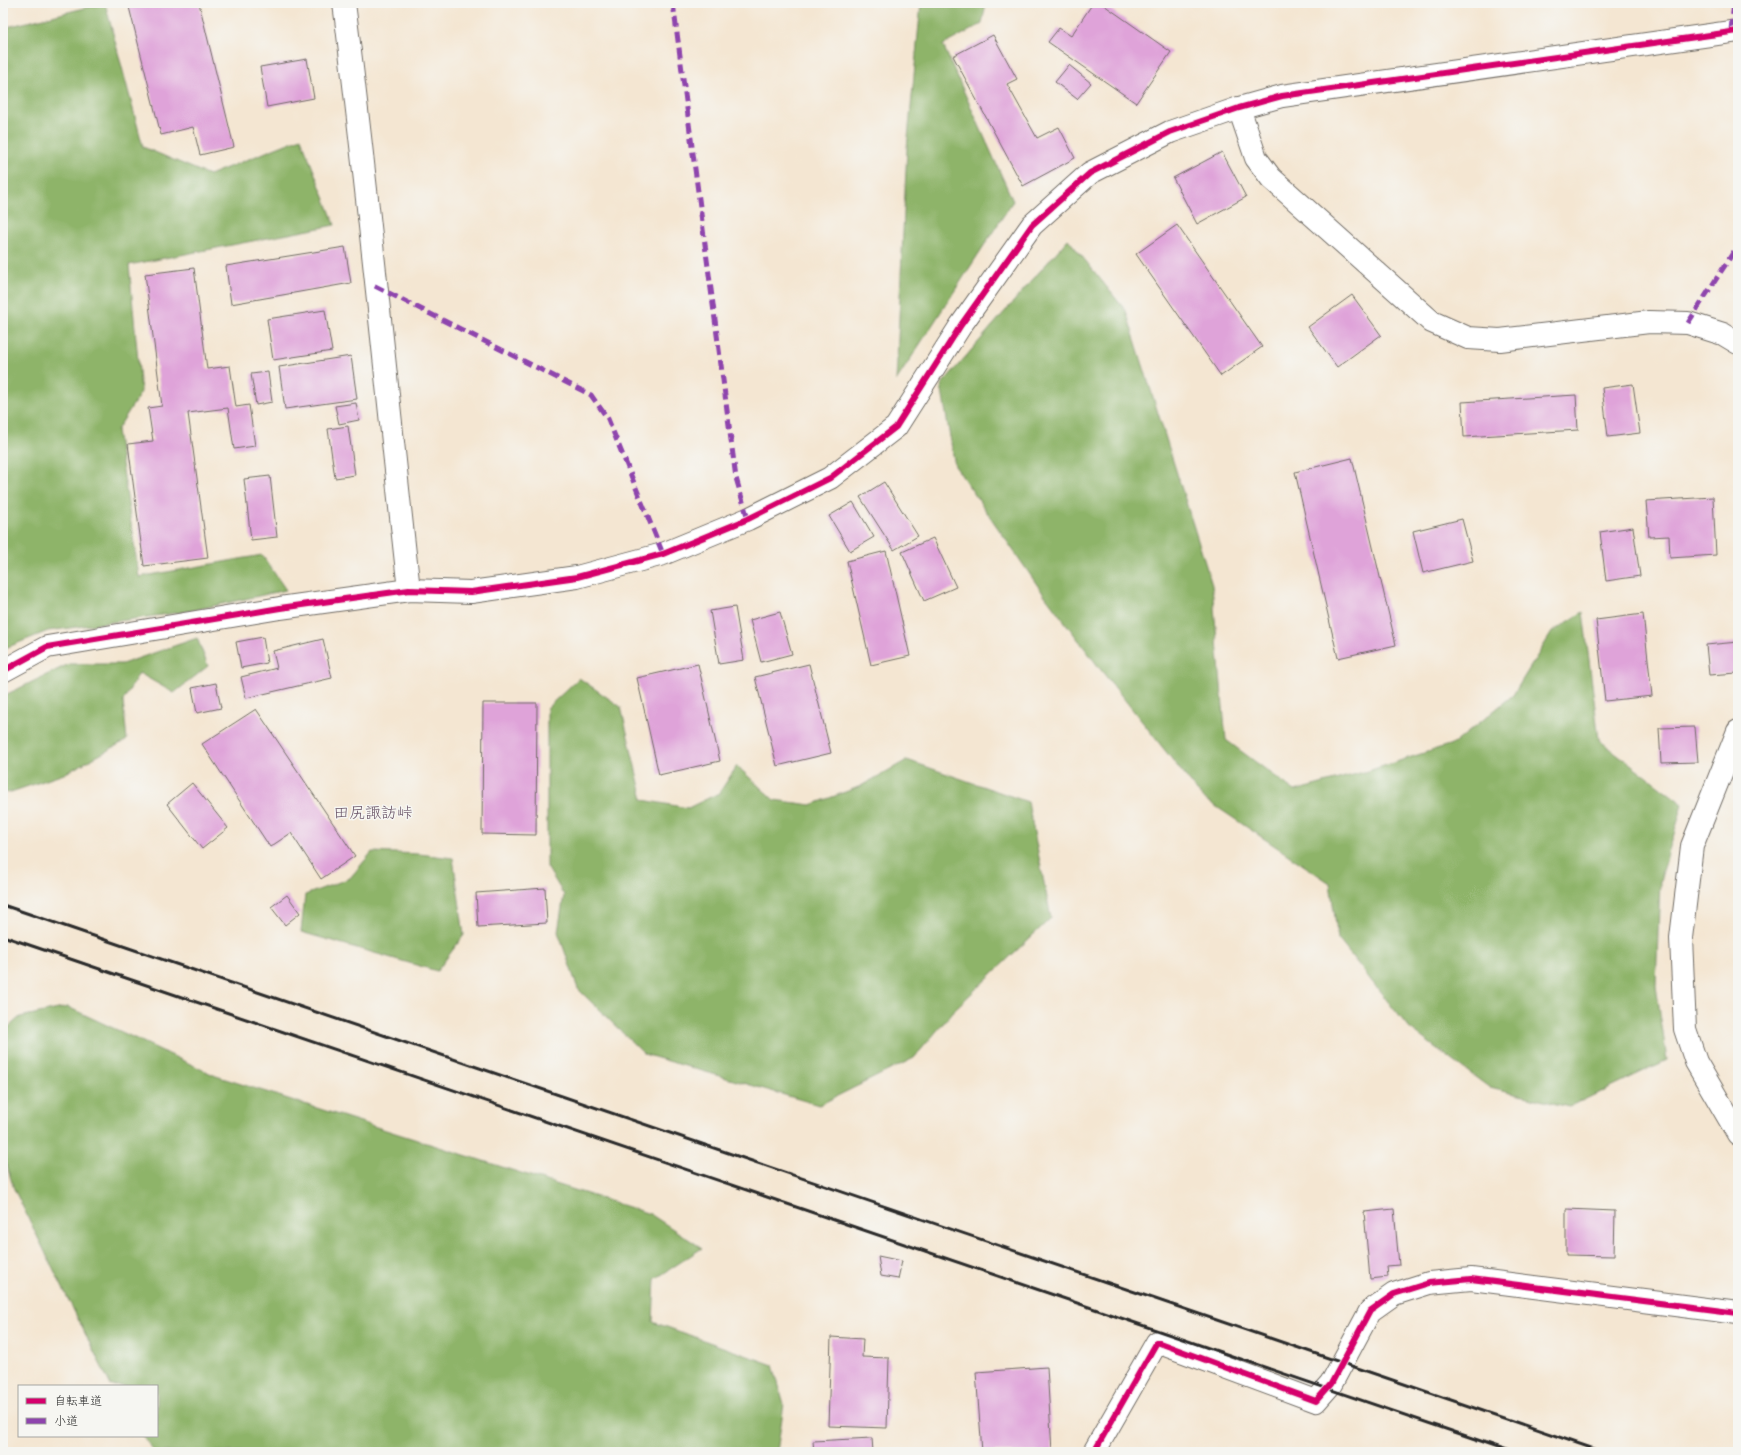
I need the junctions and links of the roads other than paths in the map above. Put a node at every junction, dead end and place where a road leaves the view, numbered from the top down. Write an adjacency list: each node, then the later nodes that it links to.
1 (344, 3): 5 (street)
2 (1738, 31): 3 (street)
3 (1239, 108): 4 (street); 5 (street)
4 (1738, 343)
5 (409, 590): 6 (street)
6 (3, 671)
7 (1738, 731): 8 (street)
8 (1738, 1134)
9 (1738, 1313): 10 (street)
10 (1094, 1452)

